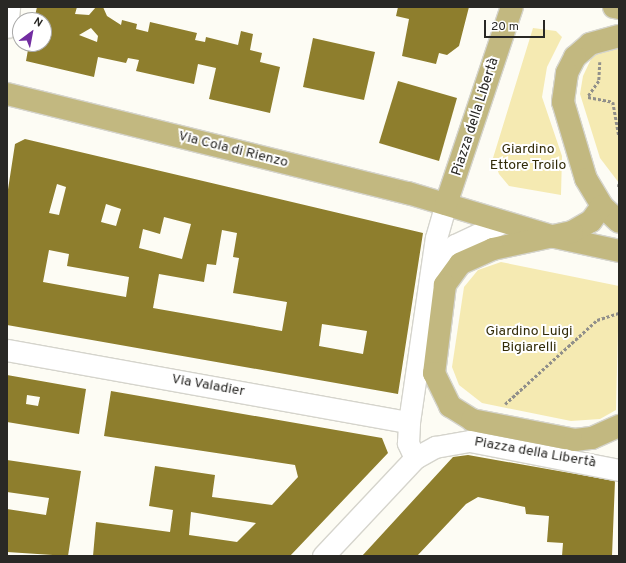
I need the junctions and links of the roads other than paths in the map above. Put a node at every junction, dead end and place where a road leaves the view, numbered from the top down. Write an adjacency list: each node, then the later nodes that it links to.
1 (512, 7): 6 (main road, Piazza della Libertà)
2 (614, 7): 3 (main road)
3 (619, 8)
4 (619, 36): 7 (main road)
5 (13, 95): 6 (main road, Via Cola di Rienzo)
6 (446, 204): 8 (main road); 12 (street, Piazza della Libertà)
7 (602, 206): 9 (main road); 10 (main road)
8 (504, 222): 10 (main road); 12 (street, Piazza della Libertà)
9 (619, 222)
10 (555, 237): 11 (main road); 15 (main road)
11 (619, 251)
12 (429, 281): 14 (street, Piazza della Libertà)
13 (7, 350): 14 (street, Via Valadier)
14 (409, 422): 16 (street, Piazza della Libertà)
15 (619, 426)
16 (415, 458): 17 (street, Piazza della Libertà); 18 (street)
17 (619, 470)
18 (323, 556)

